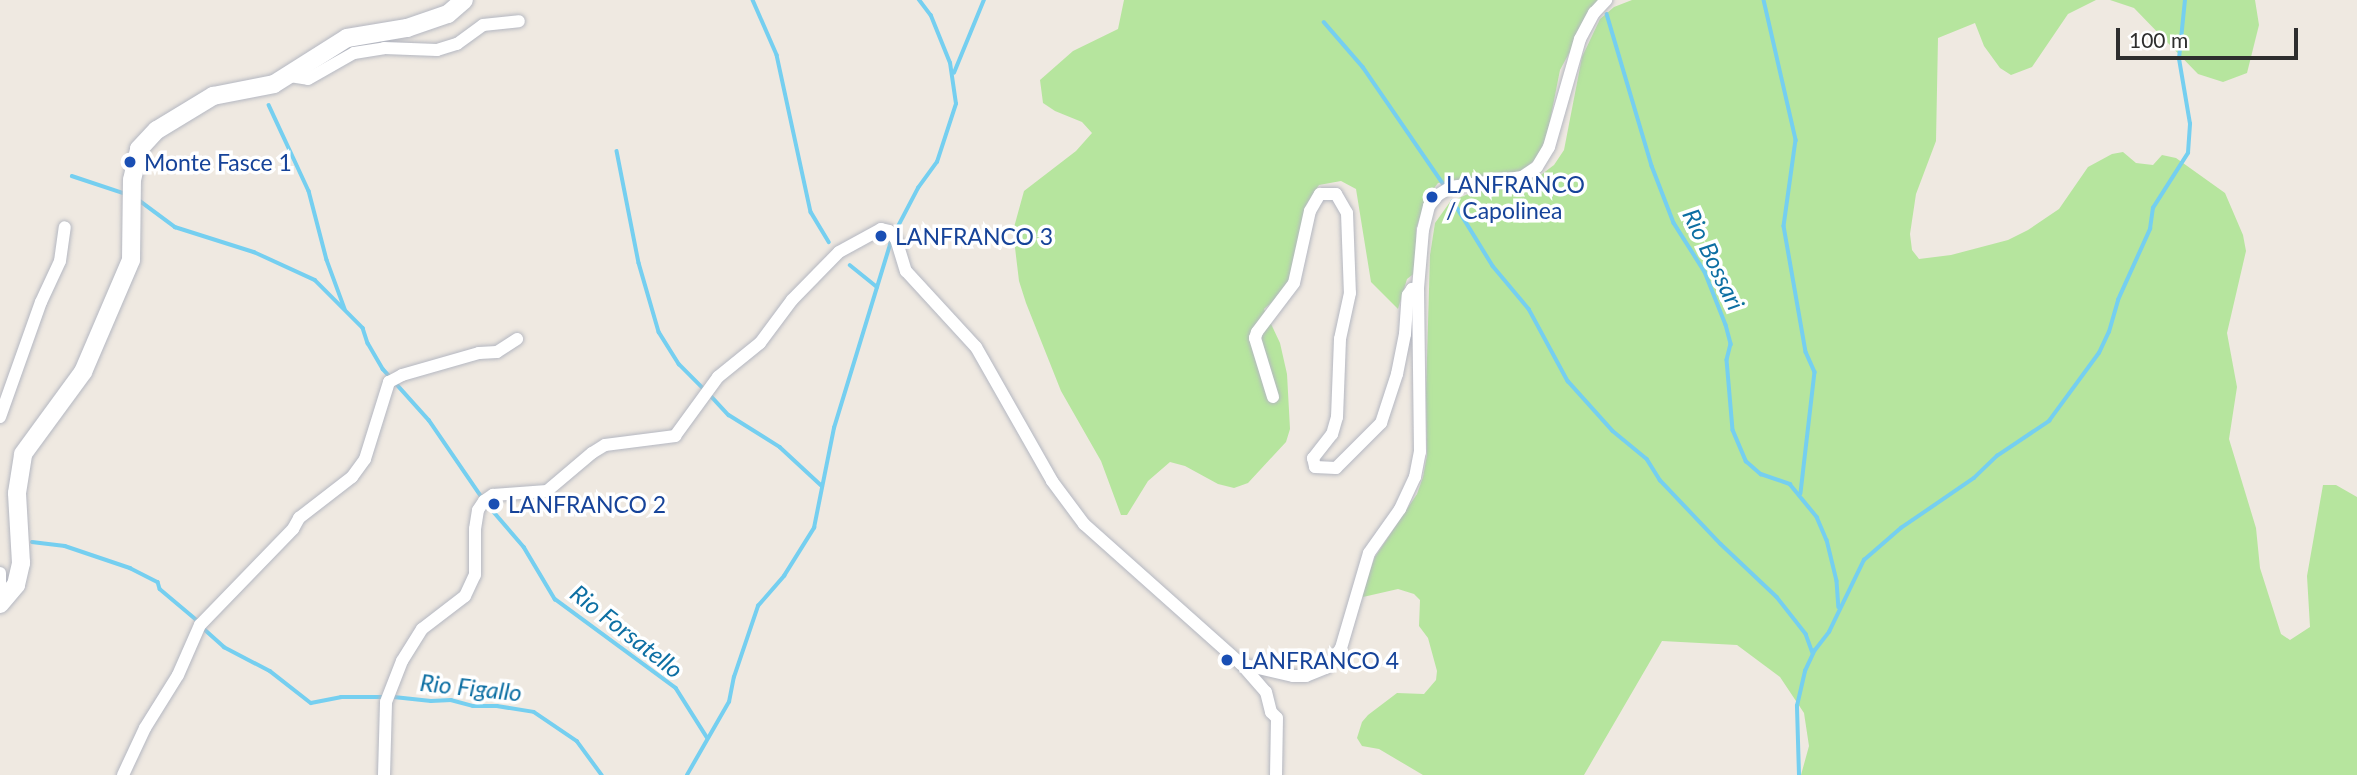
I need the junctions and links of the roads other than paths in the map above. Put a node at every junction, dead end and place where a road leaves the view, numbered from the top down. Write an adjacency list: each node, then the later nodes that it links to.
1 (464, 0): 4 (main road)
2 (1606, 0): 6 (street)
3 (519, 22): 4 (street)
4 (290, 76): 12 (main road)
5 (65, 227): 9 (street)
6 (1418, 288): 8 (street); 13 (street)
7 (517, 339): 14 (street)
8 (1273, 397)
9 (0, 417)
10 (0, 573): 11 (street)
11 (0, 587)
12 (0, 604)
13 (1241, 664): 15 (street); 16 (street)
14 (123, 775)
15 (384, 775)
16 (1276, 775)

